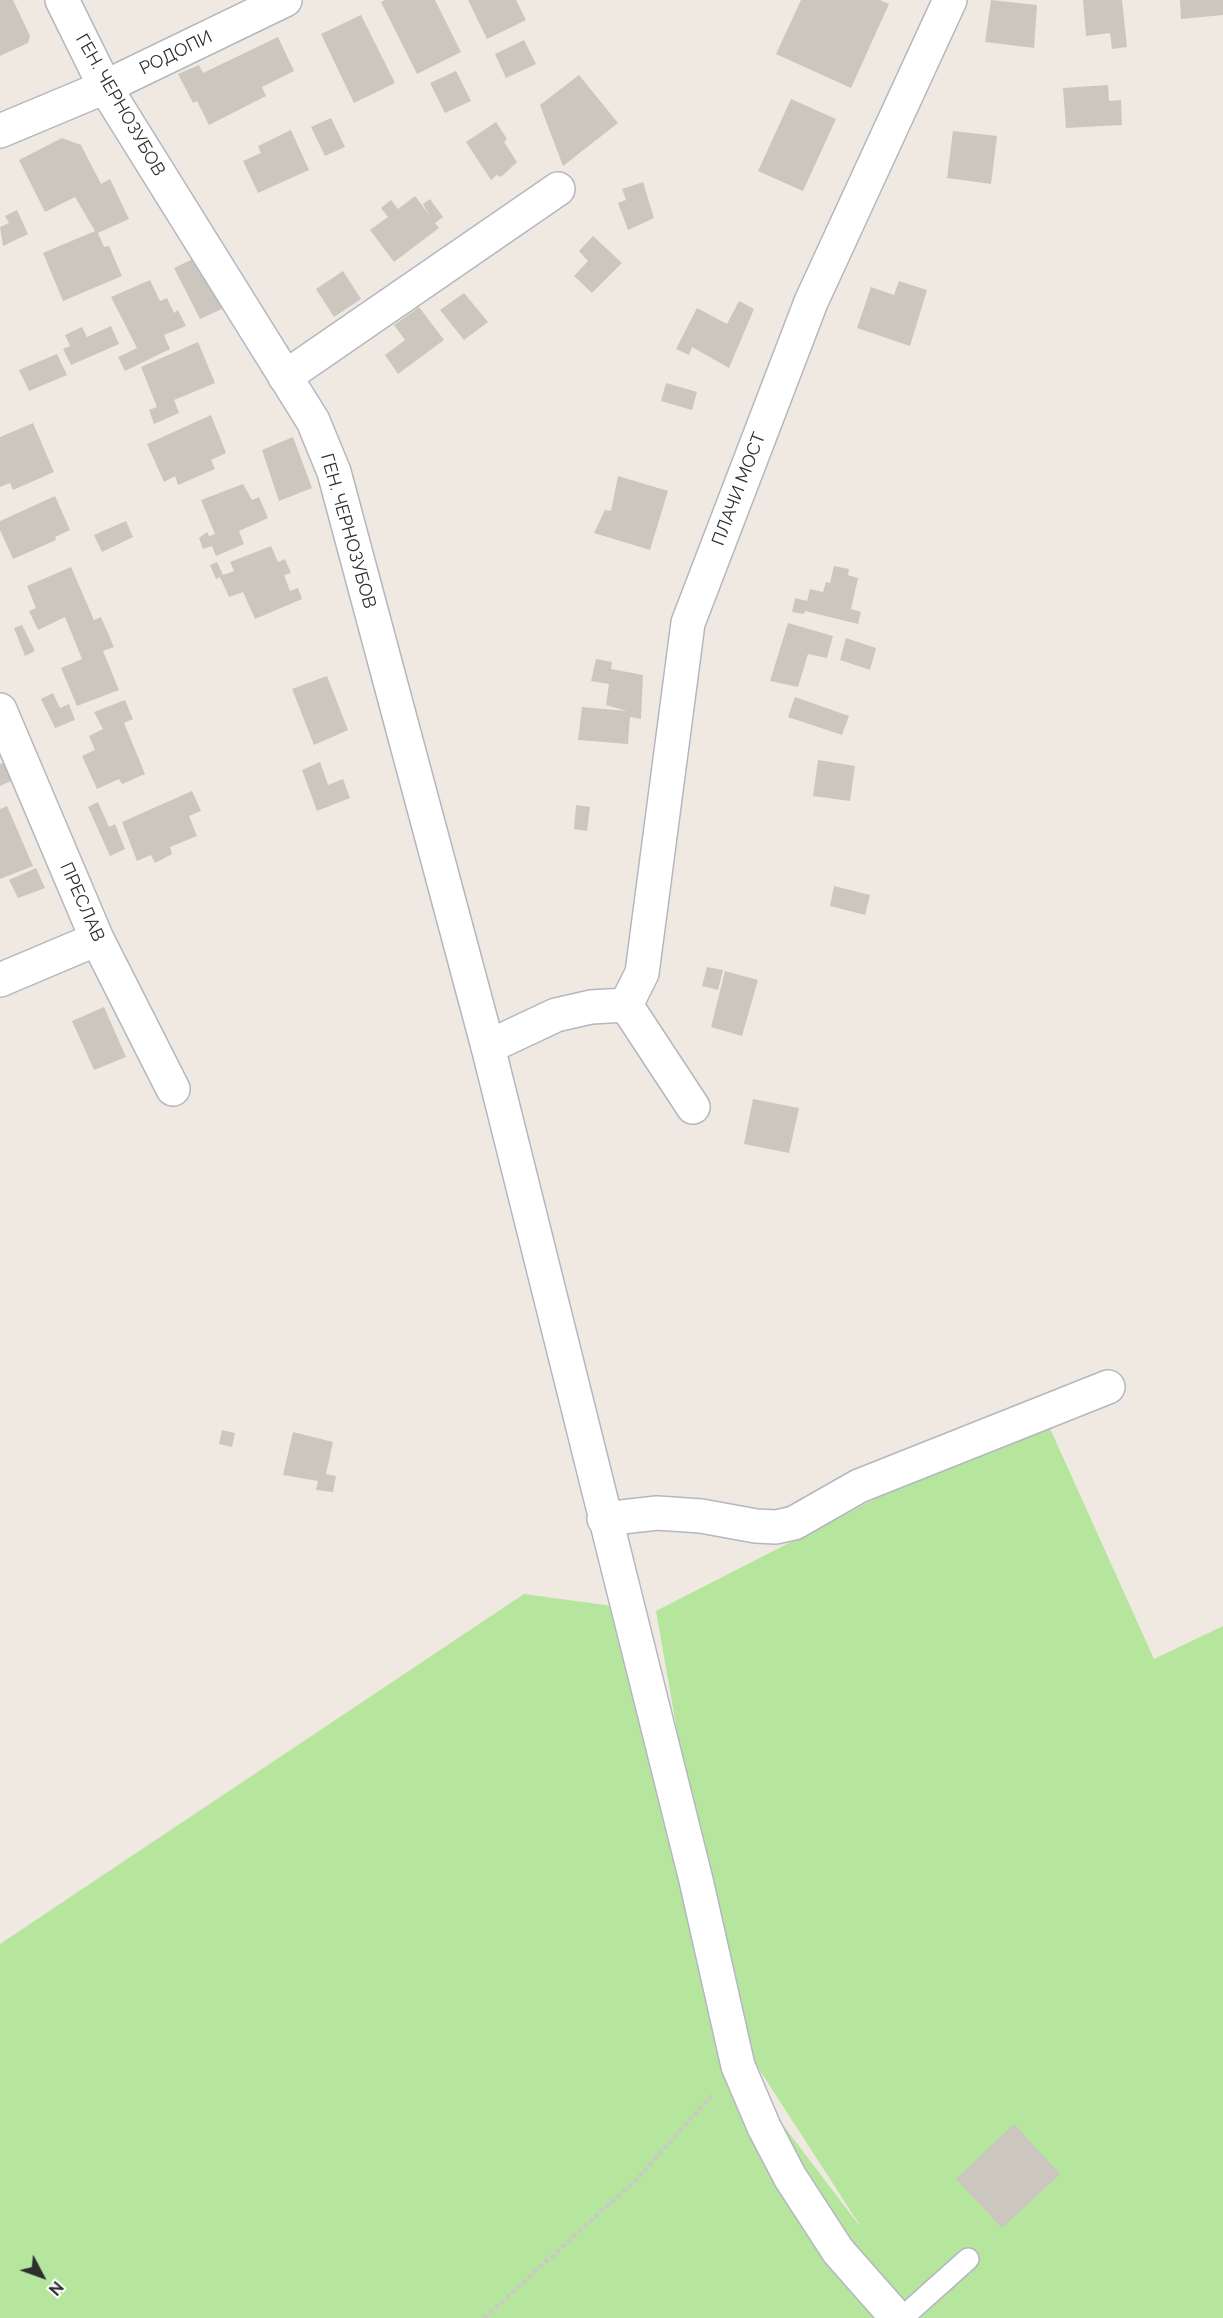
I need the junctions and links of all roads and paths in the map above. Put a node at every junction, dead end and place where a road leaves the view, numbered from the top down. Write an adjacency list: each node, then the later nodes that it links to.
1 (62, 0): 4 (street, ГЕН. ЧЕРНОЗУБОВ)
2 (285, 0): 4 (street, РОДОПИ)
3 (950, 0): 11 (street, ПЛАЧИ МОСТ)
4 (105, 87): 5 (street, РОДОПИ); 7 (street, ГЕН. ЧЕРНОЗУБОВ)
5 (0, 131)
6 (558, 189): 7 (street)
7 (285, 377): 12 (street, ГЕН. ЧЕРНОЗУБОВ)
8 (0, 710): 9 (street, ПРЕСЛАВ)
9 (97, 939): 10 (street); 13 (street, ПРЕСЛАВ)
10 (0, 980)
11 (626, 1005): 12 (street); 14 (street)
12 (488, 1047): 16 (street, ГЕН. ЧЕРНОЗУБОВ)
13 (172, 1089)
14 (693, 1107)
15 (1108, 1387): 16 (street)
16 (604, 1519): 17 (street, ГЕН. ЧЕРНОЗУБОВ)
17 (738, 2066): 19 (path); 20 (street, ГЕН. ЧЕРНОЗУБОВ)
18 (968, 2259): 21 (lane)
19 (484, 2318)
20 (897, 2318)
21 (902, 2318)

